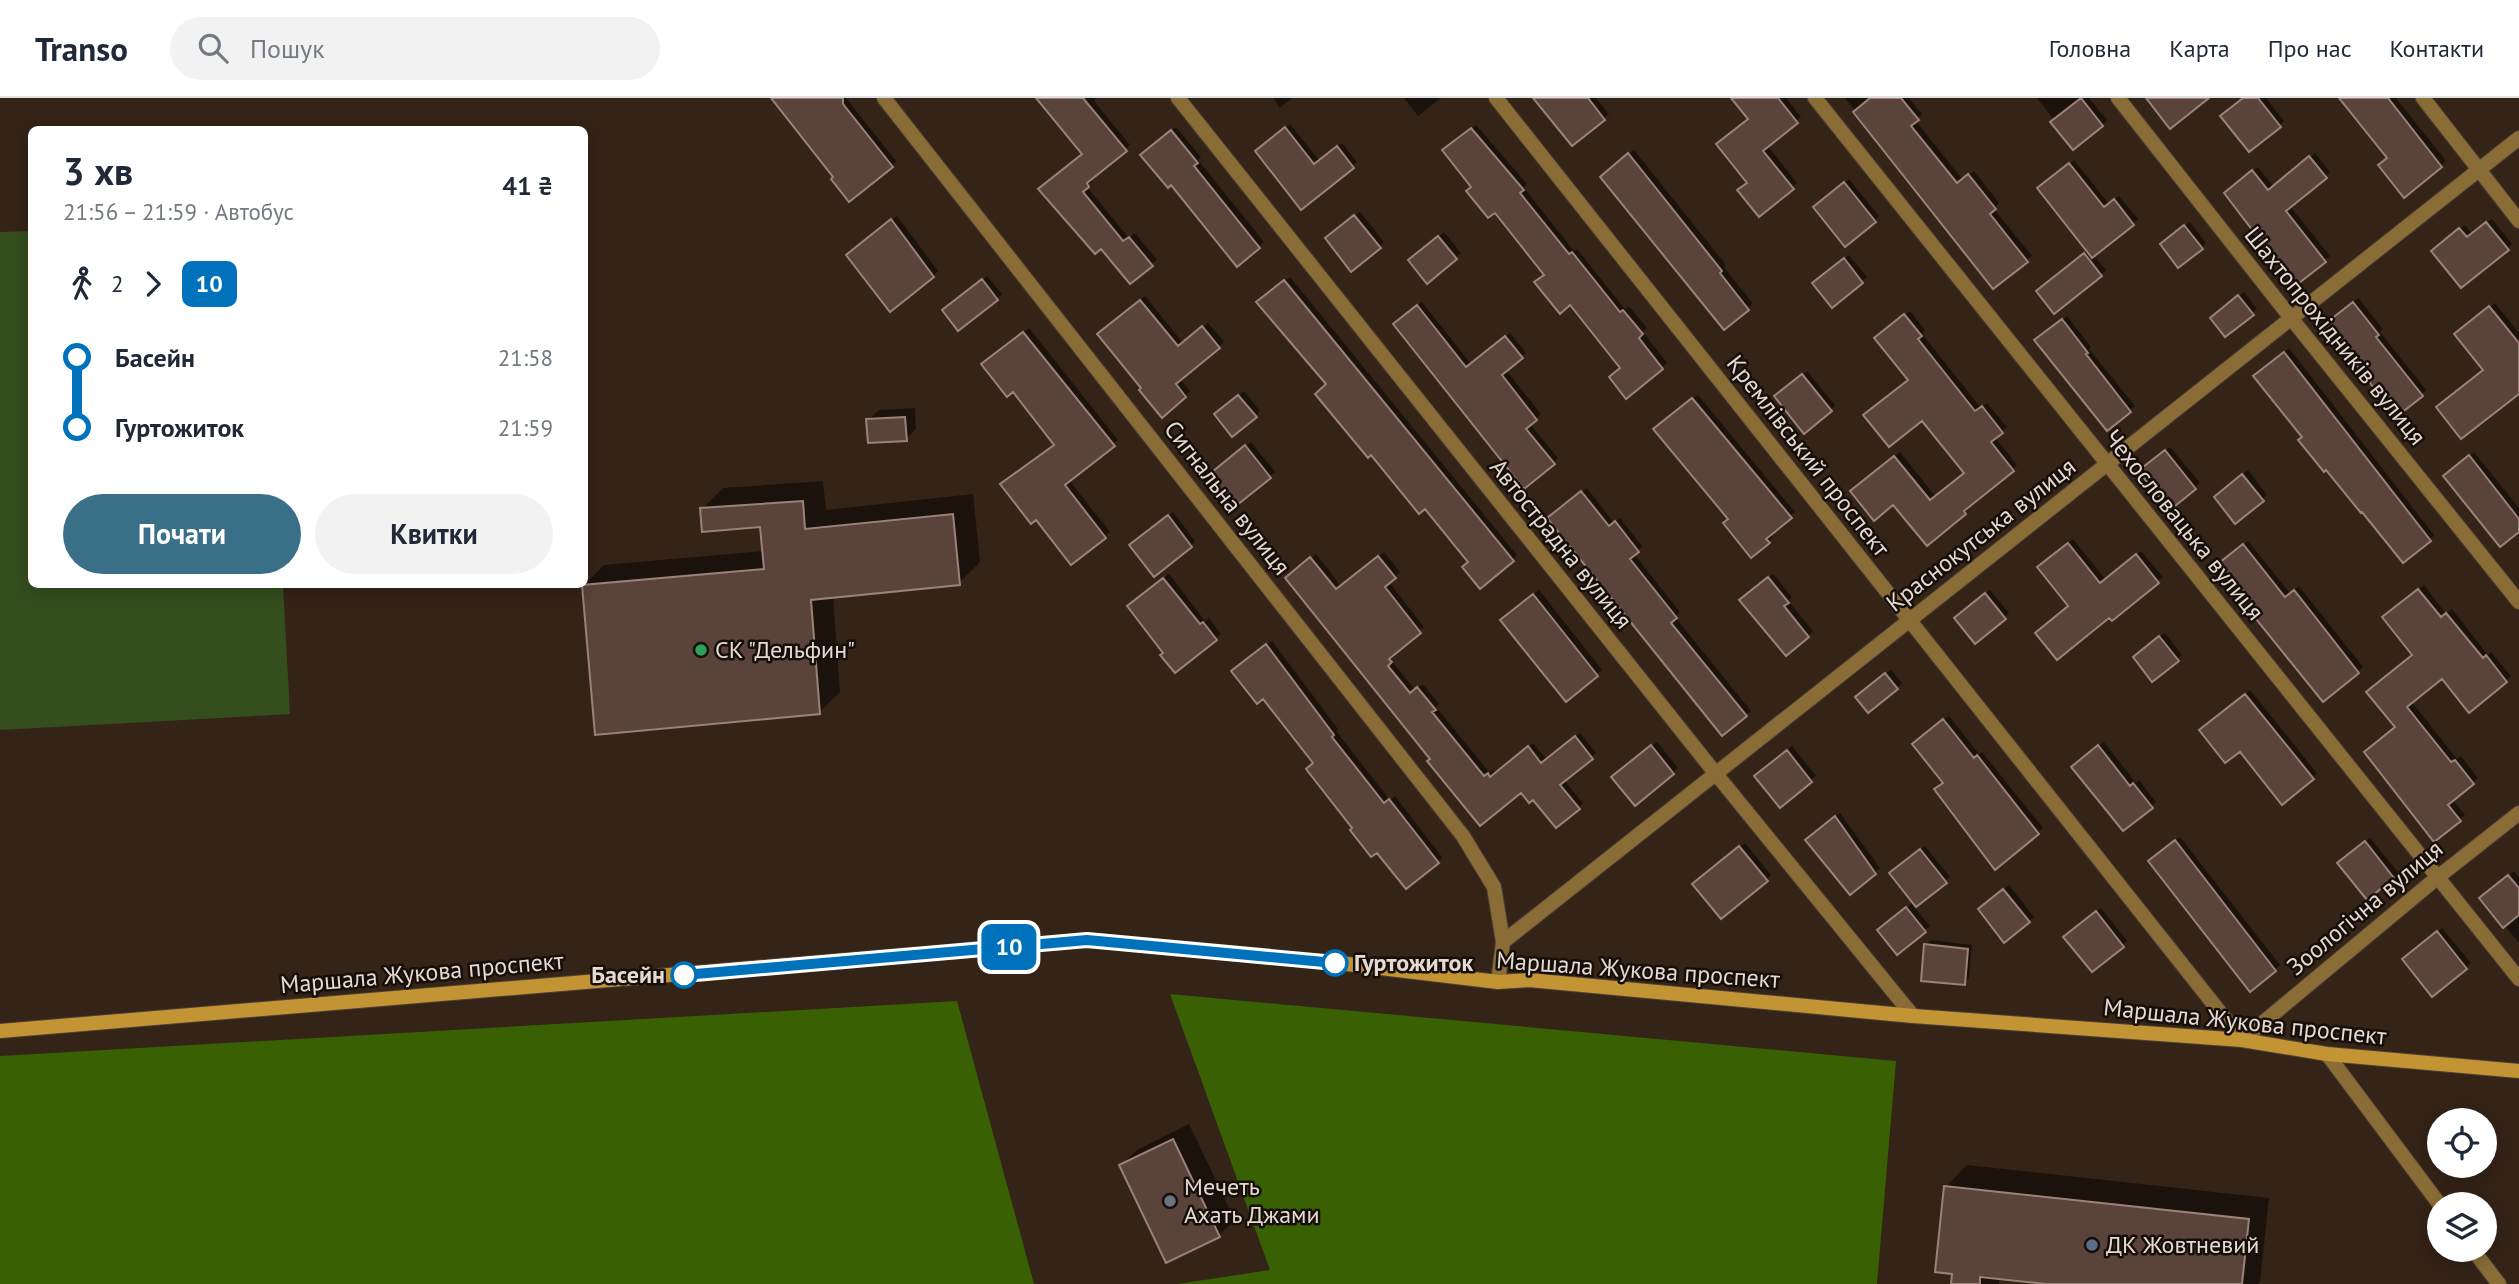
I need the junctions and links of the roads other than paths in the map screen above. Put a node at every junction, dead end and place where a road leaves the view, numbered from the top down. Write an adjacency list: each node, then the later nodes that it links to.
1 (884, 98): 17 (street, Сигнальна вулиця)
2 (1178, 98): 14 (street, Автострадна вулиця)
3 (1496, 98): 13 (street, Кремлівський проспект)
4 (1815, 98): 11 (street, Чехословацька вулиця)
5 (2118, 98): 10 (street, Шахтопрохідників вулиця)
6 (2423, 98): 8 (street)
7 (2519, 138): 8 (street, Краснокутська вулиця)
8 (2479, 170): 9 (street); 10 (street, Краснокутська вулиця)
9 (2519, 221)
10 (2291, 318): 11 (street, Краснокутська вулиця); 12 (street, Шахтопрохідників вулиця)
11 (2106, 464): 13 (street, Краснокутська вулиця); 16 (street, Чехословацька вулиця)
12 (2519, 602)
13 (1909, 621): 14 (street, Краснокутська вулиця); 22 (street, Кремлівський проспект)
14 (1716, 774): 17 (street, Краснокутська вулиця); 20 (street, Автострадна вулиця)
15 (2519, 813): 16 (street, Зоологічна вулиця)
16 (2438, 877): 18 (street, Чехословацька вулиця); 22 (street, Зоологічна вулиця)
17 (1503, 942): 19 (street)
18 (2519, 979)
19 (1498, 982): 20 (street, Маршала Жукова проспект); 21 (street, Маршала Жукова проспект)
20 (1913, 1016): 22 (street, Маршала Жукова проспект)
21 (0, 1031)
22 (2242, 1040): 23 (street, Маршала Жукова проспект)
23 (2328, 1054): 24 (street, Маршала Жукова проспект); 25 (street)
24 (2519, 1072)
25 (2430, 1192)
26 (2482, 1262): 27 (street)
27 (2498, 1284)

